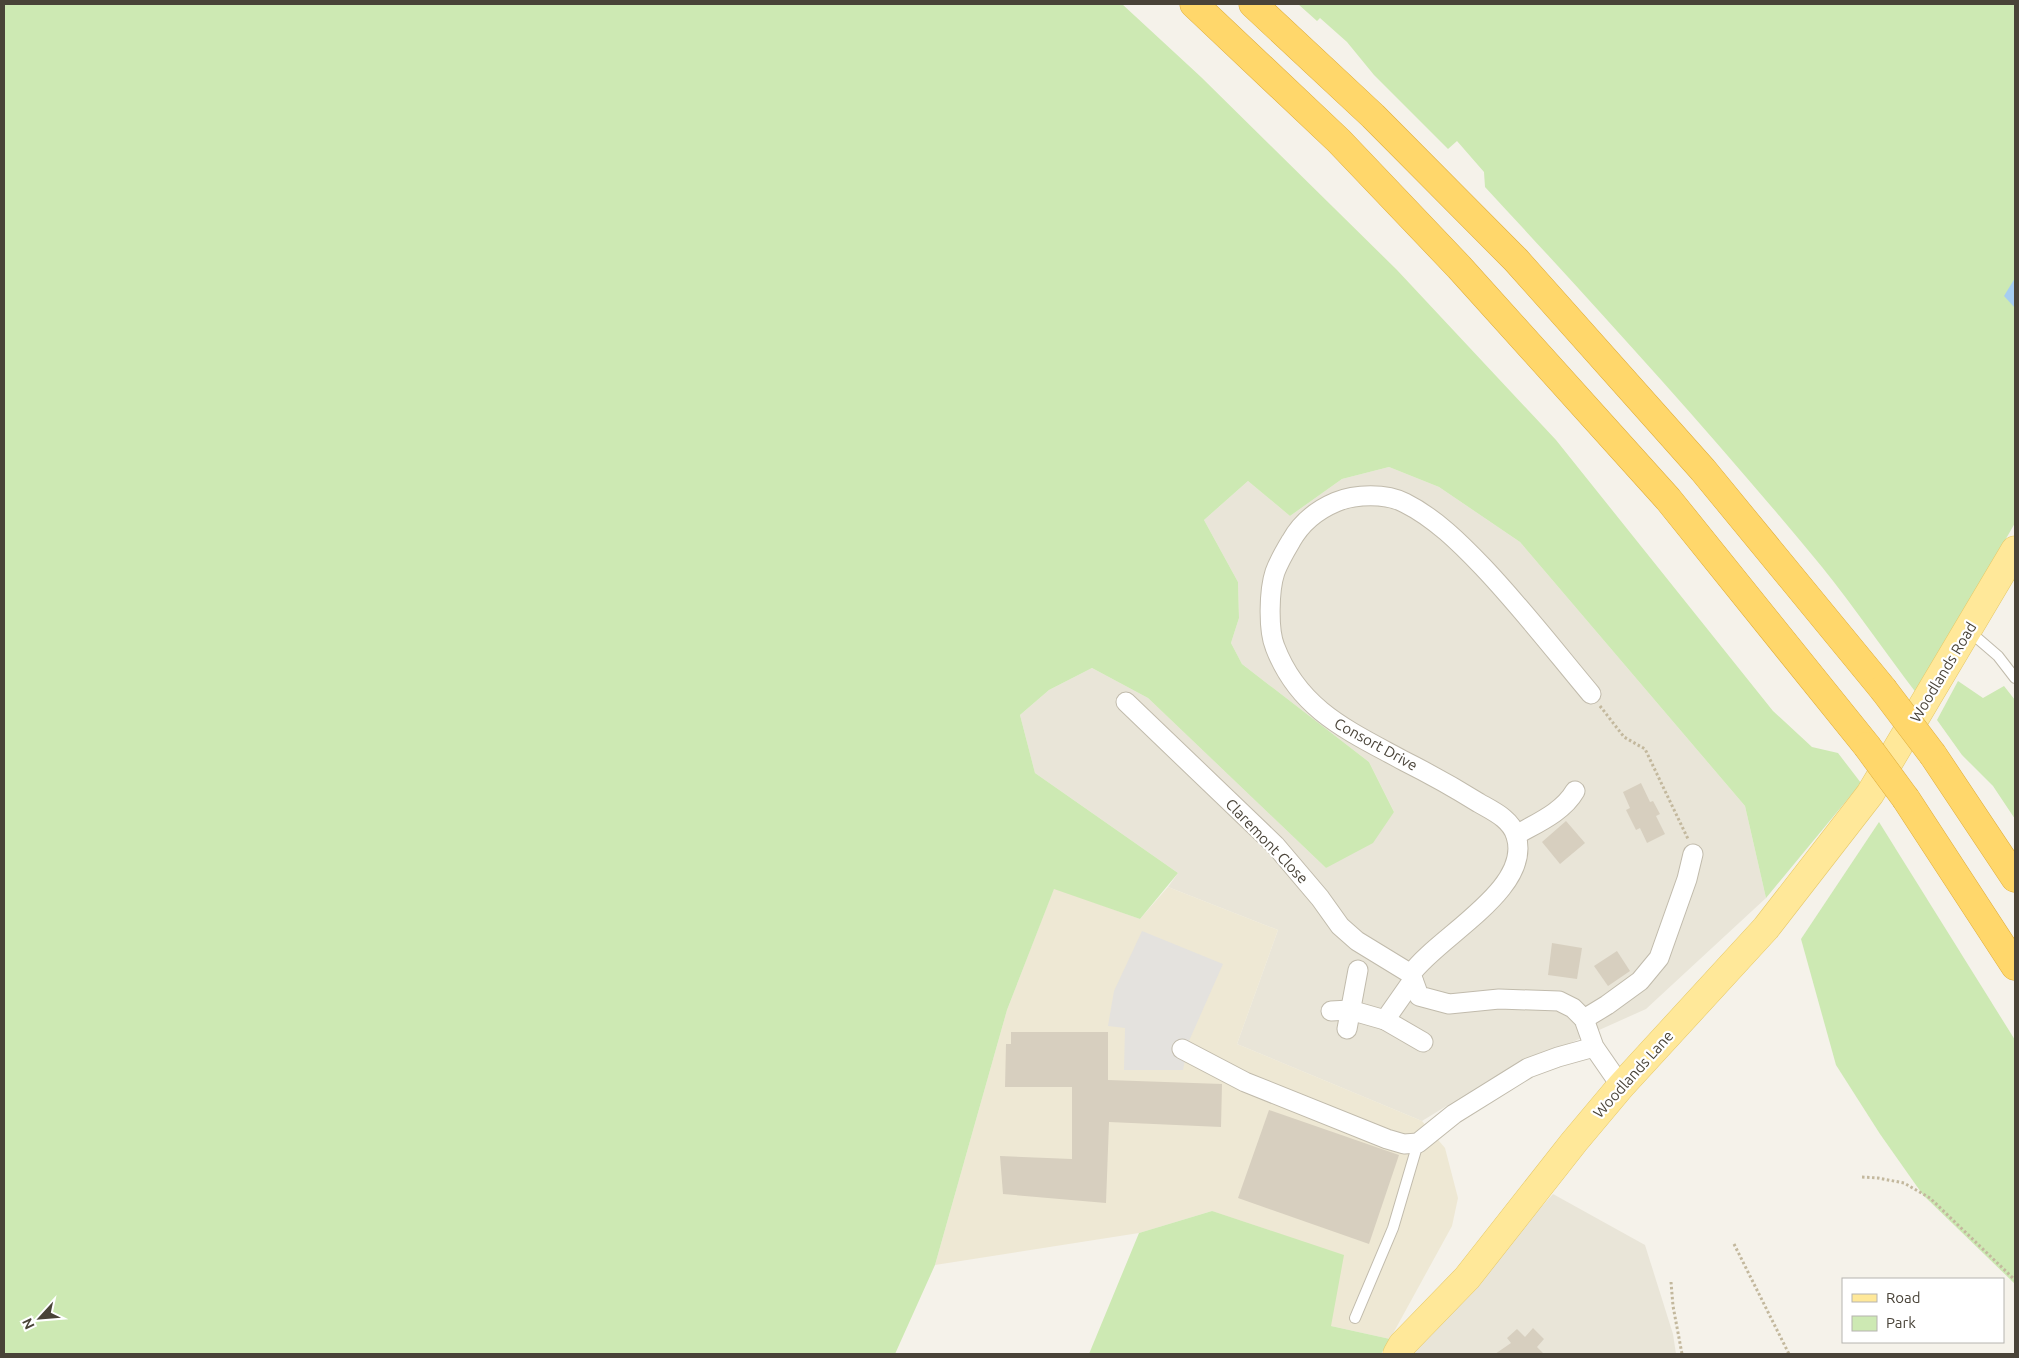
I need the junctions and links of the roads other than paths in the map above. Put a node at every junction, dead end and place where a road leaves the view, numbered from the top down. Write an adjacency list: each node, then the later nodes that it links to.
1 (1194, 4): 13 (highway, bridge)
2 (1254, 4): 12 (highway, bridge)
3 (2015, 550): 4 (main road, Woodlands Road)
4 (1969, 630): 5 (lane); 9 (main road, Woodlands Road)
5 (2015, 678)
6 (1591, 694): 10 (street, Consort Drive)
7 (1126, 702): 15 (street, Claremont Close)
8 (1576, 791): 10 (street)
9 (1870, 794): 24 (main road, Woodlands Lane)
10 (1516, 835): 15 (street)
11 (1693, 854): 18 (street)
12 (2015, 878)
13 (2015, 966)
14 (1358, 970): 16 (street)
15 (1412, 977): 18 (street); 19 (street)
16 (1350, 1010): 17 (street); 19 (street); 20 (street)
17 (1331, 1011)
18 (1584, 1019): 22 (street)
19 (1385, 1020): 21 (street)
20 (1347, 1029)
21 (1423, 1042)
22 (1594, 1047): 24 (street); 25 (street)
23 (1182, 1049): 25 (street)
24 (1622, 1086): 27 (main road, Woodlands Lane)
25 (1418, 1143): 26 (lane)
26 (1355, 1318)
27 (1397, 1354)

